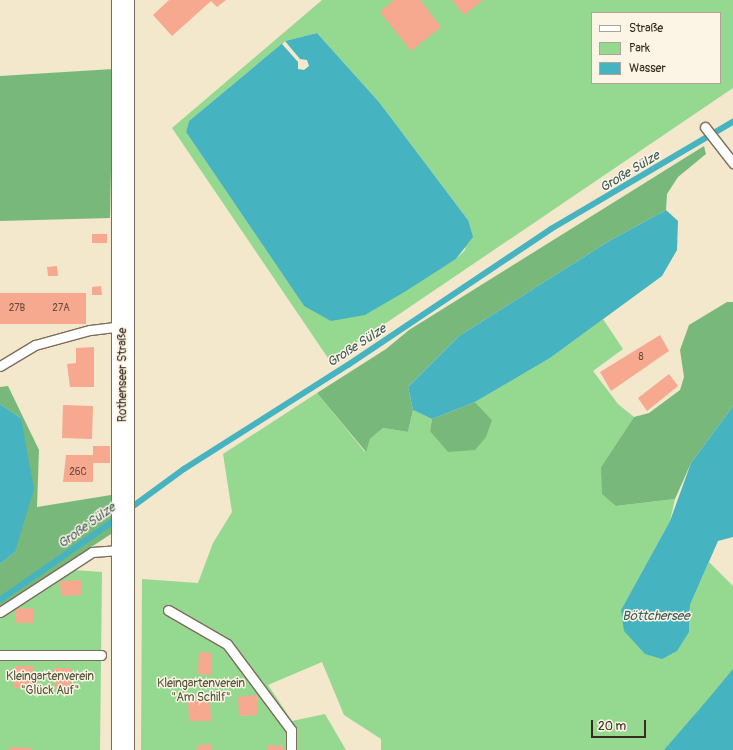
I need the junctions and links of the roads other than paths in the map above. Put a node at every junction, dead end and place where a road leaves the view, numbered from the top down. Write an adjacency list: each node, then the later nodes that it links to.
1 (123, 0): 4 (street, Rothenseer Straße)
2 (705, 126): 3 (lane)
3 (733, 163)
4 (123, 326): 5 (lane); 6 (street, Rothenseer Straße)
5 (0, 366)
6 (124, 550): 8 (lane); 11 (street, Rothenseer Straße)
7 (168, 610): 12 (lane)
8 (0, 612)
9 (0, 655): 10 (lane)
10 (101, 655)
11 (123, 750)
12 (291, 750)

